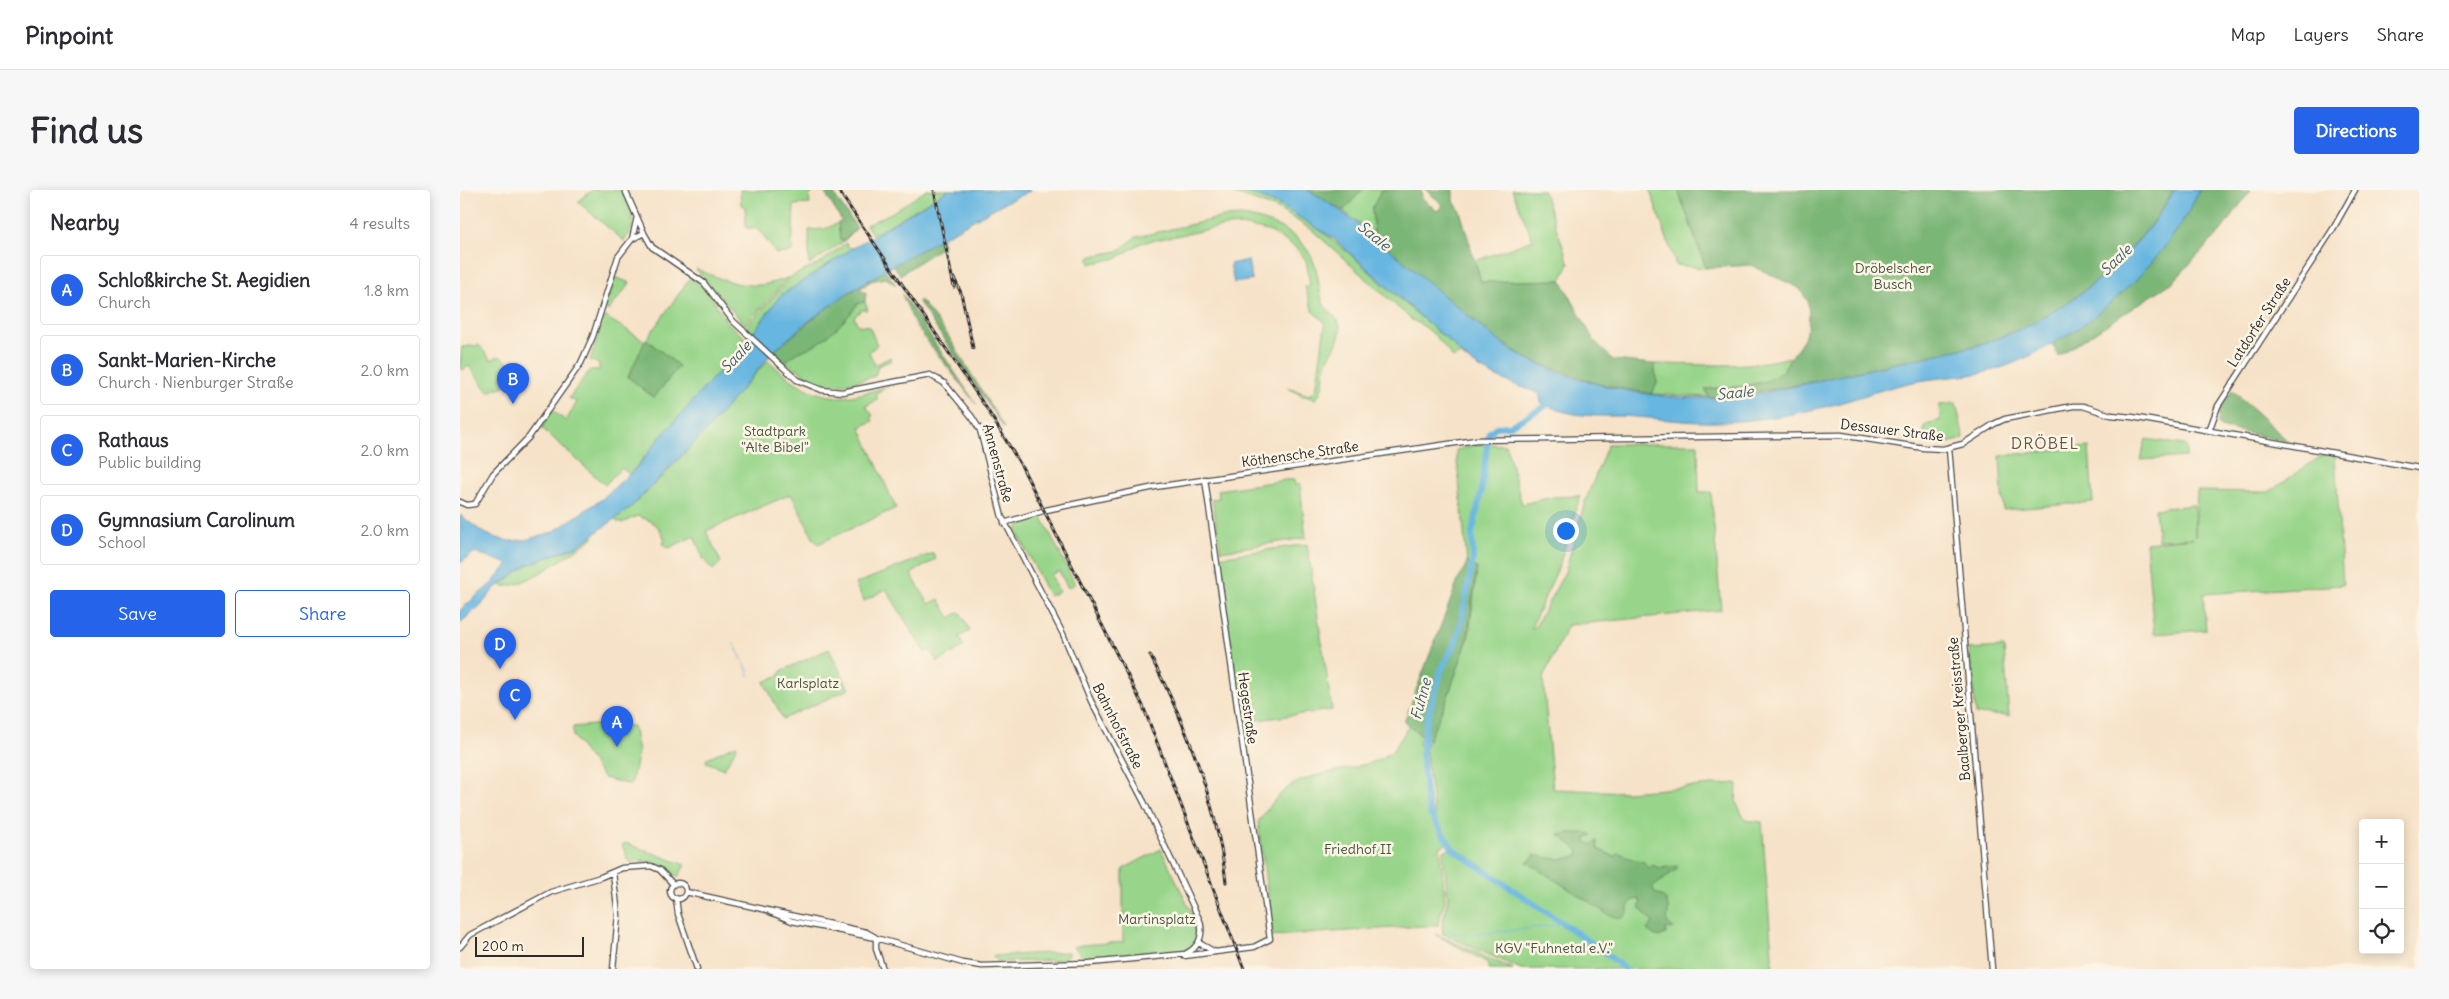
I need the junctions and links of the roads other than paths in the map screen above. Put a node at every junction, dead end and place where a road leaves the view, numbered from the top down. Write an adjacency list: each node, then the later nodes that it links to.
1 (625, 190): 3 (main road)
2 (2355, 190): 6 (main road, Latdorfer Straße)
3 (637, 217): 4 (main road); 5 (main road)
4 (644, 233): 5 (main road); 12 (main road, Annenstraße)
5 (632, 239): 11 (main road)
6 (2209, 430): 8 (main road, Dessauer Straße); 9 (main road, Dessauer Straße)
7 (1604, 438): 8 (main road, Dessauer Straße); 10 (main road, Köthensche Straße)
8 (1949, 448): 26 (main road, Baalberger Kreisstraße)
9 (2419, 468)
10 (1205, 479): 12 (main road, Köthensche Straße); 20 (main road, Hegestraße)
11 (460, 502)
12 (1004, 523): 18 (main road, Bahnhofstraße)
13 (613, 872): 14 (main road); 19 (main road); 23 (main road)
14 (673, 884): 15 (main road); 16 (main road)
15 (686, 892): 16 (main road); 17 (main road)
16 (676, 898): 24 (main road)
17 (876, 938): 22 (main road); 25 (main road)
18 (1199, 943): 20 (main road); 21 (main road)
19 (460, 947)
20 (1219, 952): 21 (main road)
21 (1156, 957): 22 (main road)
22 (991, 968)
23 (613, 969)
24 (697, 969)
25 (883, 969)
26 (1992, 969)

